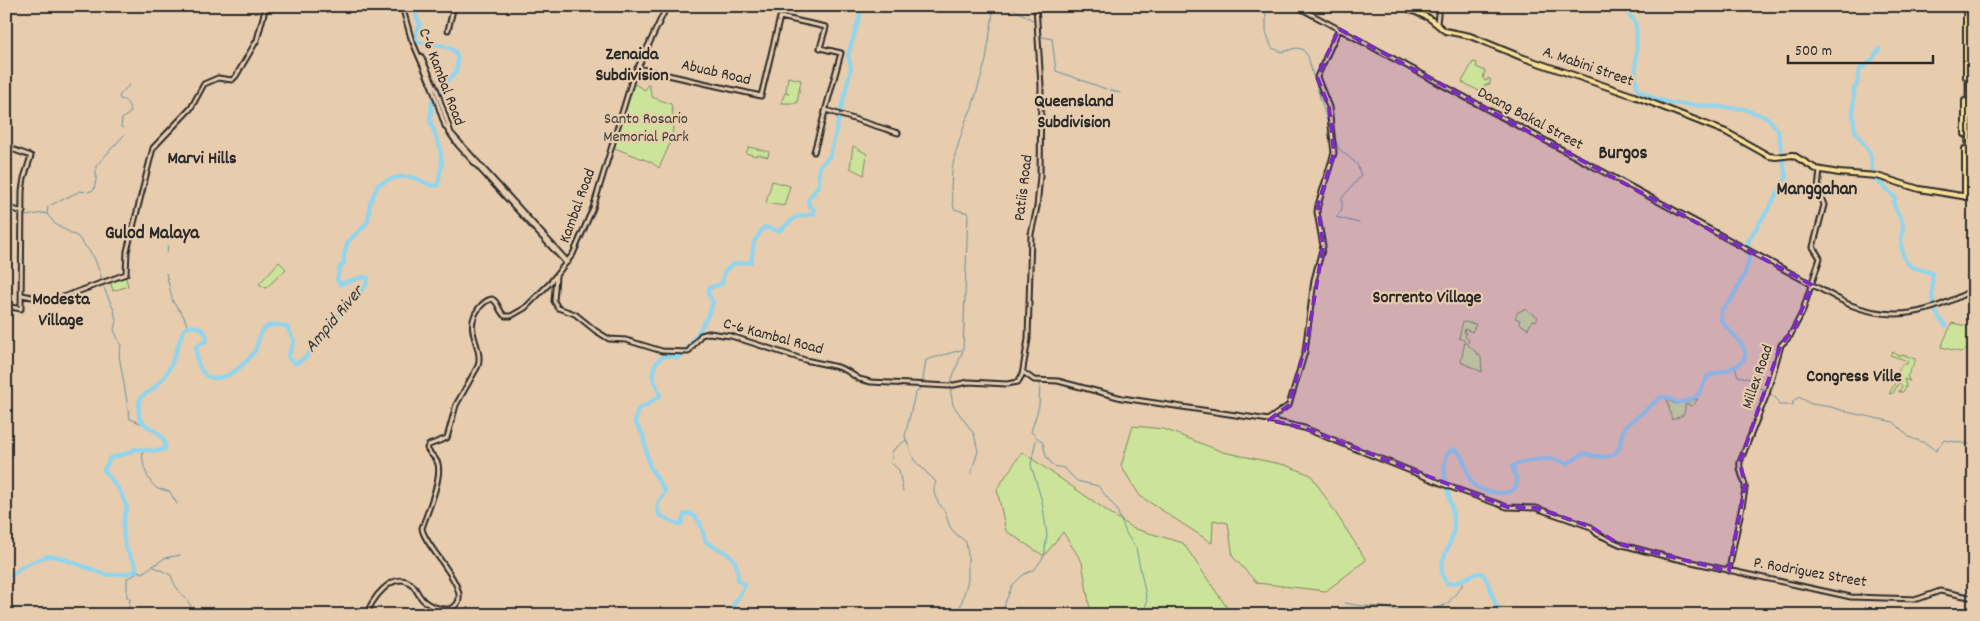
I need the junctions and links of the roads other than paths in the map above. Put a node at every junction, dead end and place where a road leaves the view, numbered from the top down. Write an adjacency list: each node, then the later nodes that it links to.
1 (266, 6): 27 (street)
2 (403, 6): 23 (street, C-6 Kambal Road)
3 (454, 6): 12 (street)
4 (666, 6): 13 (street, Kambal Road)
5 (1036, 6): 29 (street, Patiis Road)
6 (1296, 6): 11 (street, Daang Bakal Street)
7 (1403, 6): 10 (main road, A. Mabini Street)
8 (1439, 6): 10 (street)
9 (1968, 6): 19 (main road)
10 (1436, 23): 18 (main road, A. Mabini Street)
11 (1339, 29): 25 (street, Daang Bakal Street); 30 (street)
12 (448, 30)
13 (637, 68): 14 (street, Abuab Road); 23 (street, Kambal Road)
14 (826, 110): 15 (street); 17 (street)
15 (898, 133)
16 (6, 147): 22 (street)
17 (814, 152)
18 (1820, 170): 19 (main road); 25 (street, Millex Road)
19 (1966, 197): 20 (street)
20 (1974, 198)
21 (6, 207): 22 (street)
22 (23, 212): 27 (street)
23 (567, 262): 24 (street, Kambal Road)
24 (556, 276): 29 (street, C-6 Kambal Road); 33 (street, Kambal Road)
25 (1812, 285): 26 (street, Daang Bakal Street); 31 (street, Millex Road)
26 (1974, 290)
27 (22, 295): 28 (street)
28 (6, 306)
29 (1023, 372): 30 (street, P. Rodriguez Street)
30 (1268, 420): 31 (street, P. Rodriguez Street)
31 (1729, 571): 32 (street, P. Rodriguez Street)
32 (1974, 598)
33 (367, 615)

